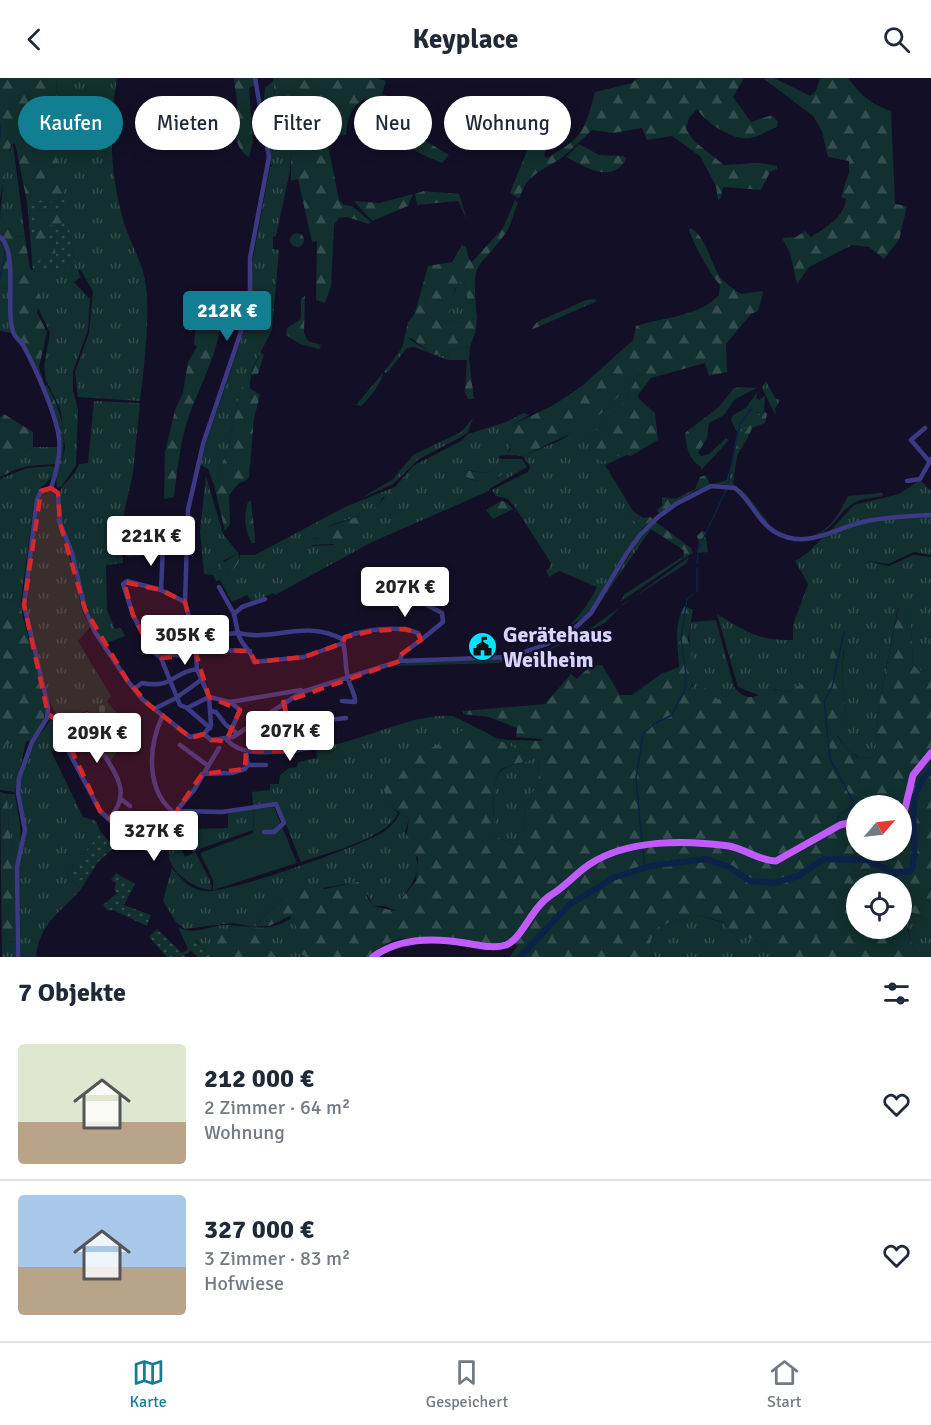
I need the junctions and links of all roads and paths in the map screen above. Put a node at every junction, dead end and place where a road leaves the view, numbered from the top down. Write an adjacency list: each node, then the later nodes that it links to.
1 (255, 78): 13 (street)
2 (0, 237): 6 (street)
3 (926, 428): 4 (street)
4 (930, 460): 5 (street)
5 (907, 480)
6 (51, 488): 28 (street); 38 (street)
7 (931, 514): 23 (street)
8 (163, 546): 10 (street)
9 (219, 587): 14 (street)
10 (161, 590): 13 (street); 22 (street)
11 (265, 599): 14 (street)
12 (400, 599): 18 (street)
13 (185, 602): 15 (street)
14 (234, 614): 16 (street)
15 (191, 626): 17 (street); 20 (street)
16 (238, 633): 17 (street); 19 (street); 21 (street)
17 (206, 636): 21 (street)
18 (421, 640): 19 (street); 23 (street)
19 (342, 641): 21 (street); 25 (street)
20 (195, 649): 22 (street); 24 (street)
21 (250, 651)
22 (161, 658): 27 (street)
23 (400, 661): 25 (street)
24 (197, 669): 26 (street); 27 (street)
25 (348, 678): 29 (street); 32 (street)
26 (201, 680): 30 (street); 31 (street)
27 (170, 682): 28 (street); 31 (street)
28 (134, 689): 36 (street)
29 (302, 692): 33 (street); 34 (street)
30 (209, 697): 33 (street); 35 (street); 37 (street)
31 (176, 698): 35 (street); 36 (street)
32 (342, 701)
33 (230, 702): 44 (street)
34 (283, 702): 42 (street); 46 (street)
35 (187, 708): 43 (street)
36 (154, 709): 40 (street)
37 (211, 711): 43 (street); 44 (street)
38 (48, 714): 62 (street); 67 (street)
39 (87, 714): 59 (street)
40 (163, 716): 45 (street); 61 (street)
41 (346, 718): 42 (street)
42 (290, 724): 52 (street)
43 (210, 728): 45 (street)
44 (232, 728): 46 (street)
45 (204, 734): 47 (street)
46 (238, 734): 47 (street)
47 (227, 740): 51 (street)
48 (180, 745): 54 (street)
49 (323, 746): 52 (street)
50 (219, 748): 54 (street)
51 (246, 751): 52 (street); 55 (street)
52 (292, 751)
53 (931, 753): 58 (main road)
54 (207, 765): 57 (street)
55 (248, 765): 56 (street); 57 (street)
56 (266, 765)
57 (202, 774): 61 (street)
58 (908, 795)
59 (121, 799): 60 (street); 62 (street)
60 (130, 806)
61 (177, 813): 64 (street); 65 (street)
62 (109, 819): 65 (street)
63 (846, 824): 68 (main road)
64 (264, 832)
65 (173, 839): 66 (street)
66 (195, 849)
67 (18, 957)
68 (373, 957)

